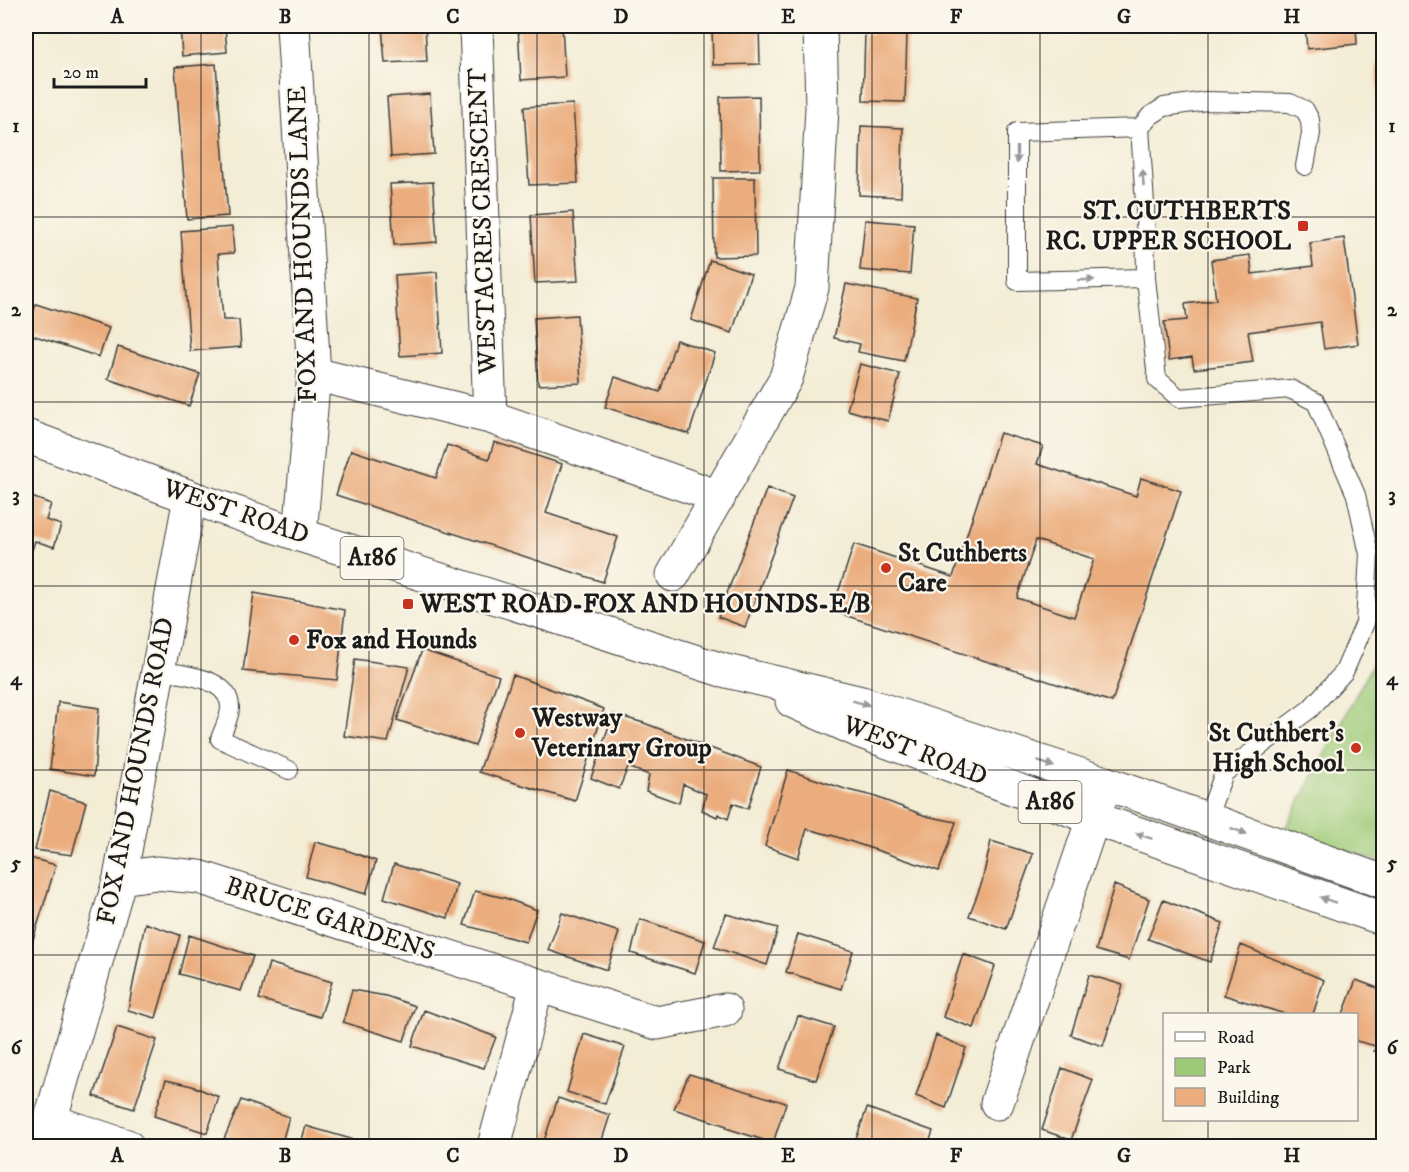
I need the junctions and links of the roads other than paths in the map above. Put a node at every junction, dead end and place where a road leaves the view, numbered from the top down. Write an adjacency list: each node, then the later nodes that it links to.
1 (293, 26): 7 (street, FOX AND HOUNDS LANE)
2 (476, 26): 8 (street, WESTACRES CRESCENT)
3 (820, 26): 11 (street)
4 (1140, 128): 5 (lane); 6 (lane, one-way to 4); 6 (lane, one-way to 6)
5 (1305, 166)
6 (1146, 278): 19 (lane)
7 (314, 374): 8 (street, WESTACRES CRESCENT); 12 (street, FOX AND HOUNDS LANE)
8 (490, 417): 11 (street, WESTACRES CRESCENT)
9 (26, 436): 10 (street, WEST ROAD / A186)
10 (190, 497): 12 (street, WEST ROAD / A186); 14 (street, FOX AND HOUNDS ROAD)
11 (719, 497): 13 (street)
12 (300, 535): 15 (street, WEST ROAD / A186)
13 (673, 575)
14 (157, 670): 16 (lane); 20 (street, FOX AND HOUNDS ROAD)
15 (722, 670): 17 (street, WEST ROAD / A186, one-way to 17); 18 (street, WEST ROAD / A186)
16 (289, 770)
17 (1105, 783): 18 (street); 19 (street, WEST ROAD / A186)
18 (1093, 818): 22 (street, WEST ROAD / A186, one-way to 18); 25 (street)
19 (1207, 819): 21 (street, WEST ROAD / A186, one-way to 21)
20 (120, 878): 23 (street, BRUCE GARDENS); 26 (street, FOX AND HOUNDS ROAD)
21 (1383, 882)
22 (1383, 919)
23 (537, 986): 24 (street, BRUCE GARDENS); 28 (street)
24 (725, 1011)
25 (997, 1103)
26 (47, 1134): 27 (street)
27 (127, 1146)
28 (494, 1146)

